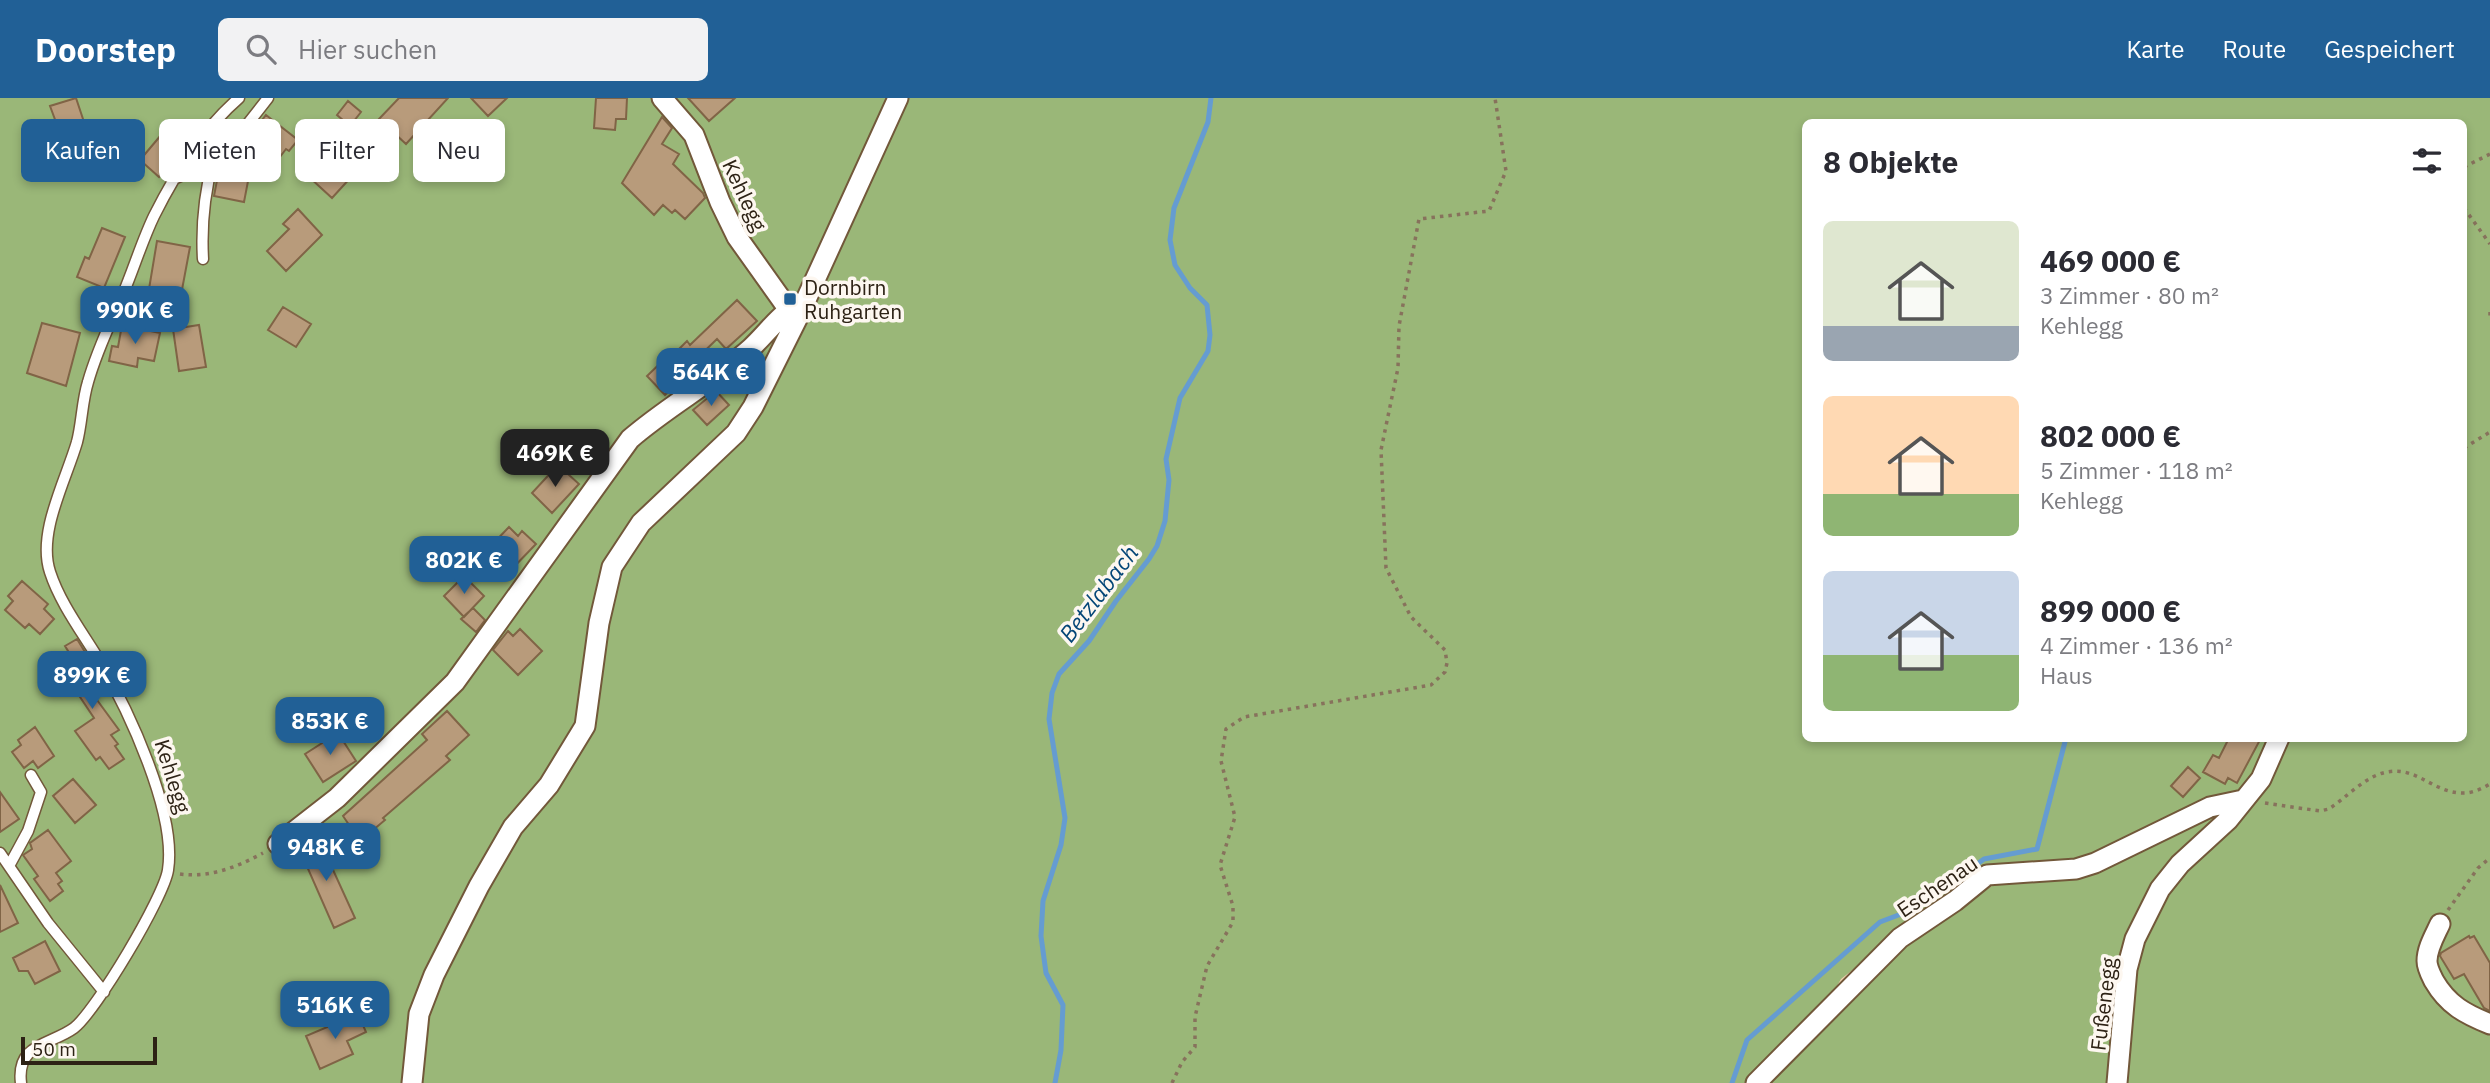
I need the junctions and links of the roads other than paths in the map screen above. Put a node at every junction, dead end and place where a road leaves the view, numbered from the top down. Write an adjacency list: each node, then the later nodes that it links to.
1 (239, 98): 5 (lane, Kehlegg)
2 (268, 98): 6 (lane)
3 (662, 98): 10 (street, Kehlegg)
4 (898, 98): 10 (street)
5 (217, 119)
6 (252, 119)
7 (174, 182): 18 (lane, Kehlegg)
8 (207, 182): 9 (lane)
9 (203, 259)
10 (794, 313): 14 (street); 21 (street)
11 (2277, 742): 13 (street)
12 (31, 775): 16 (lane)
13 (2242, 800): 22 (street, Eschenau); 23 (street, Fußenegg)
14 (278, 844)
15 (0, 853): 16 (lane)
16 (9, 866): 18 (lane)
17 (2440, 924): 19 (street)
18 (104, 992): 20 (lane)
19 (2490, 1024)
20 (21, 1083)
21 (412, 1083)
22 (1755, 1083)
23 (2117, 1083)

